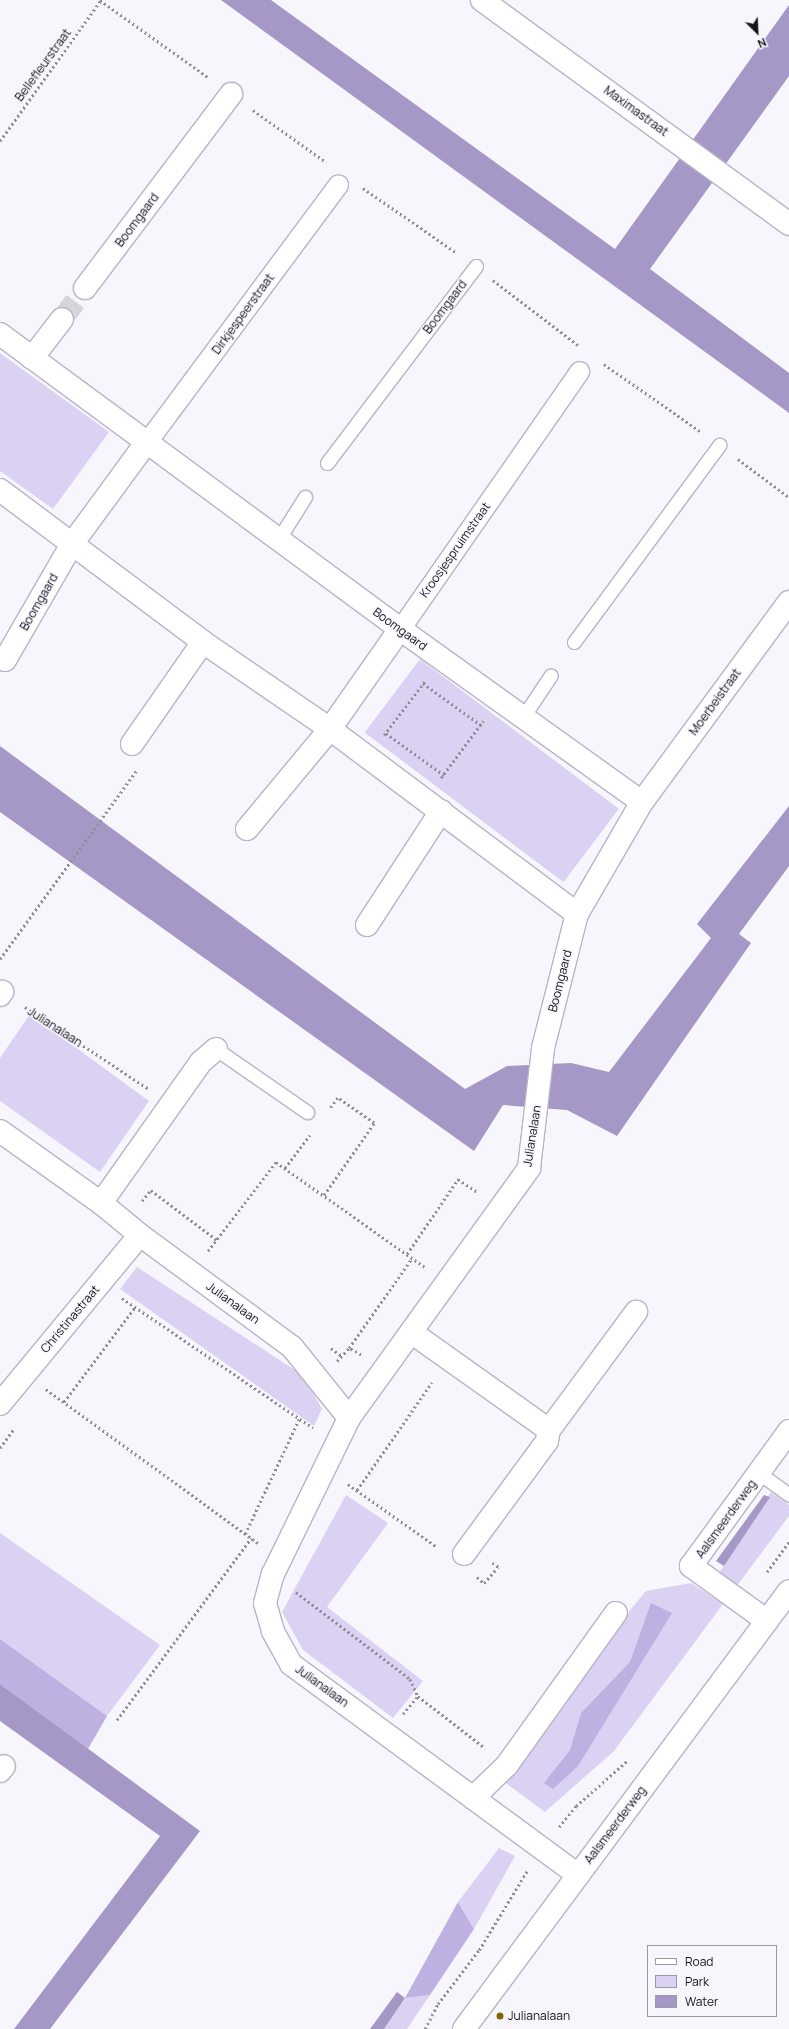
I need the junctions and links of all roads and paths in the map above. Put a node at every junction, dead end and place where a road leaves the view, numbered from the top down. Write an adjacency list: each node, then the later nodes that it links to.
1 (101, 0): 4 (path, Bellefleurstraat)
2 (482, 0): 7 (street, Maximastraat)
3 (231, 94): 9 (street, Boomgaard)
4 (0, 141)
5 (338, 184): 15 (street, Dirkjespeerstraat)
6 (359, 185): 8 (path)
7 (789, 224)
8 (476, 266): 12 (path); 17 (lane, Boomgaard)
9 (85, 288)
10 (62, 319): 13 (street)
11 (0, 334): 13 (street, Boomgaard)
12 (593, 357): 14 (path); 16 (path)
13 (32, 358): 15 (street, Boomgaard)
14 (580, 371): 24 (street, Kroosjespruimstraat)
15 (146, 443): 21 (street, Boomgaard); 22 (street, Boomgaard)
16 (719, 445): 20 (path); 26 (lane)
17 (327, 463)
18 (0, 490): 22 (street)
19 (305, 497): 21 (lane)
20 (789, 497)
21 (278, 540): 24 (street, Boomgaard)
22 (72, 544): 25 (street); 28 (street, Boomgaard)
23 (789, 602): 39 (street, Moerbeistraat)
24 (400, 629): 27 (street, Boomgaard); 34 (street, Kroosjespruimstraat)
25 (203, 642): 34 (street); 36 (street)
26 (574, 642)
27 (441, 658): 30 (path); 31 (street, Boomgaard)
28 (5, 660)
29 (551, 674): 32 (lane)
30 (423, 683): 33 (path); 35 (path)
31 (499, 700): 32 (street, Boomgaard); 33 (path)
32 (523, 717): 39 (street, Boomgaard)
33 (480, 725): 38 (path)
34 (330, 729): 37 (street); 41 (street)
35 (386, 732): 37 (path); 38 (path)
36 (132, 744): 44 (path)
37 (368, 758): 40 (street)
38 (444, 776): 40 (path)
39 (642, 802): 42 (street, Boomgaard)
40 (433, 805): 42 (street); 43 (street)
41 (247, 830)
42 (577, 914): 46 (street, Boomgaard)
43 (367, 925)
44 (0, 959)
45 (1, 994): 48 (path, Julianalaan)
46 (543, 1048): 56 (street, Julianalaan)
47 (216, 1049): 48 (street); 50 (lane)
48 (171, 1103): 55 (street)
49 (328, 1110): 54 (path)
50 (307, 1112)
51 (314, 1130): 53 (path)
52 (0, 1131): 55 (street, Julianalaan)
53 (285, 1168): 54 (path); 58 (path)
54 (324, 1195): 59 (path)
55 (101, 1203): 57 (street, Julianalaan)
56 (501, 1207): 59 (path); 62 (street, Julianalaan)
57 (132, 1229): 58 (path); 61 (street, Julianalaan); 63 (street, Christinastraat)
58 (217, 1240): 61 (path)
59 (407, 1254): 60 (path)
60 (412, 1258): 62 (path); 68 (path)
61 (192, 1273): 72 (street, Julianalaan)
62 (447, 1282): 66 (street, Julianalaan)
63 (100, 1283): 64 (path); 69 (street, Christinastraat)
64 (135, 1307): 70 (path); 73 (path)
65 (636, 1312): 74 (street)
66 (411, 1332): 67 (street); 68 (street, Julianalaan)
67 (448, 1359): 74 (street); 79 (path)
68 (384, 1369): 72 (street, Julianalaan)
69 (25, 1374): 70 (path); 71 (street, Christinastraat)
70 (64, 1402): 81 (path)
71 (0, 1404)
72 (349, 1418): 76 (street, Julianalaan)
73 (299, 1419): 76 (path); 81 (path)
74 (549, 1430): 84 (street)
75 (789, 1431): 78 (street, Aalsmeerderweg)
76 (336, 1444): 77 (street, Julianalaan)
77 (325, 1467): 79 (path); 85 (street, Julianalaan)
78 (759, 1473): 80 (lane, Aalsmeerderweg); 87 (street, Aalsmeerderweg)
79 (358, 1490): 84 (path)
80 (789, 1495)
81 (246, 1534): 82 (path)
82 (251, 1538): 85 (path); 91 (path)
83 (789, 1542): 87 (path)
84 (464, 1554)
85 (280, 1560): 90 (path); 92 (street, Julianalaan)
86 (789, 1591): 89 (street, Aalsmeerderweg)
87 (743, 1604): 89 (street, Aalsmeerderweg)
88 (616, 1613): 94 (street)
89 (767, 1621): 97 (street, Aalsmeerderweg)
90 (418, 1696): 92 (path); 94 (path)
91 (117, 1720)
92 (386, 1734): 95 (street, Julianalaan)
93 (628, 1759): 96 (path)
94 (507, 1765): 95 (street)
95 (473, 1798): 96 (street, Julianalaan)
96 (542, 1849): 97 (street, Julianalaan); 98 (path)
97 (578, 1875): 99 (street, Aalsmeerderweg)
98 (425, 2029)
99 (464, 2029)

